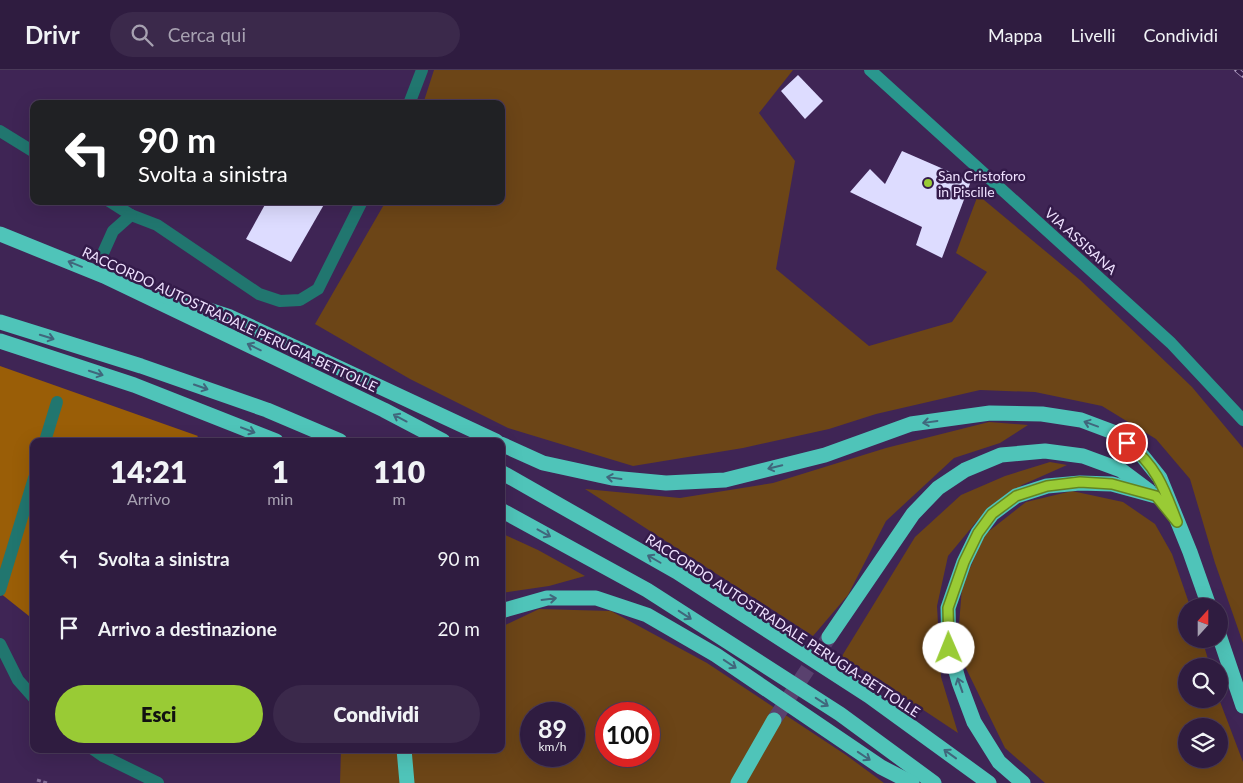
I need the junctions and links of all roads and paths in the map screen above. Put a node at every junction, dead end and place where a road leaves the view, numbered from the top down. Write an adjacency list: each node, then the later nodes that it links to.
1 (422, 70): 3 (lane)
2 (870, 70): 15 (main road, VIA ASSISANA)
3 (411, 100)
4 (0, 131): 5 (lane)
5 (30, 150)
6 (115, 205): 8 (lane)
7 (360, 205): 8 (lane)
8 (131, 215): 10 (lane)
9 (0, 234): 11 (highway, RACCORDO AUTOSTRADALE PERUGIA-BETTOLLE, one-way to 9)
10 (104, 251)
11 (104, 276): 19 (highway, RACCORDO AUTOSTRADALE PERUGIA-BETTOLLE, one-way to 11); 20 (highway)
12 (0, 322): 18 (highway, one-way to 18)
13 (0, 341): 17 (highway, one-way to 17)
14 (57, 402): 16 (lane)
15 (1243, 420)
16 (46, 438)
17 (268, 438)
18 (333, 438)
19 (437, 438)
20 (490, 438)
21 (505, 446): 26 (highway, one-way to 21)
22 (505, 474): 45 (highway, RACCORDO AUTOSTRADALE PERUGIA-BETTOLLE, one-way to 22)
23 (30, 491): 27 (lane)
24 (1156, 496): 26 (highway); 30 (highway); 46 (highway, one-way to 24)
25 (505, 512): 44 (highway, one-way to 44)
26 (1177, 522): 28 (highway)
27 (0, 590)
28 (1206, 598)
29 (505, 610): 43 (highway, one-way to 43)
30 (828, 637)
31 (0, 644): 33 (lane)
32 (1223, 648): 34 (highway)
33 (30, 694)
34 (1243, 706)
35 (774, 720): 42 (highway)
36 (99, 753): 40 (lane)
37 (404, 753): 41 (highway)
38 (37, 780): 39 (path)
39 (47, 783)
40 (158, 783)
41 (407, 783)
42 (738, 783)
43 (912, 783)
44 (934, 783)
45 (989, 783)
46 (1023, 783)

